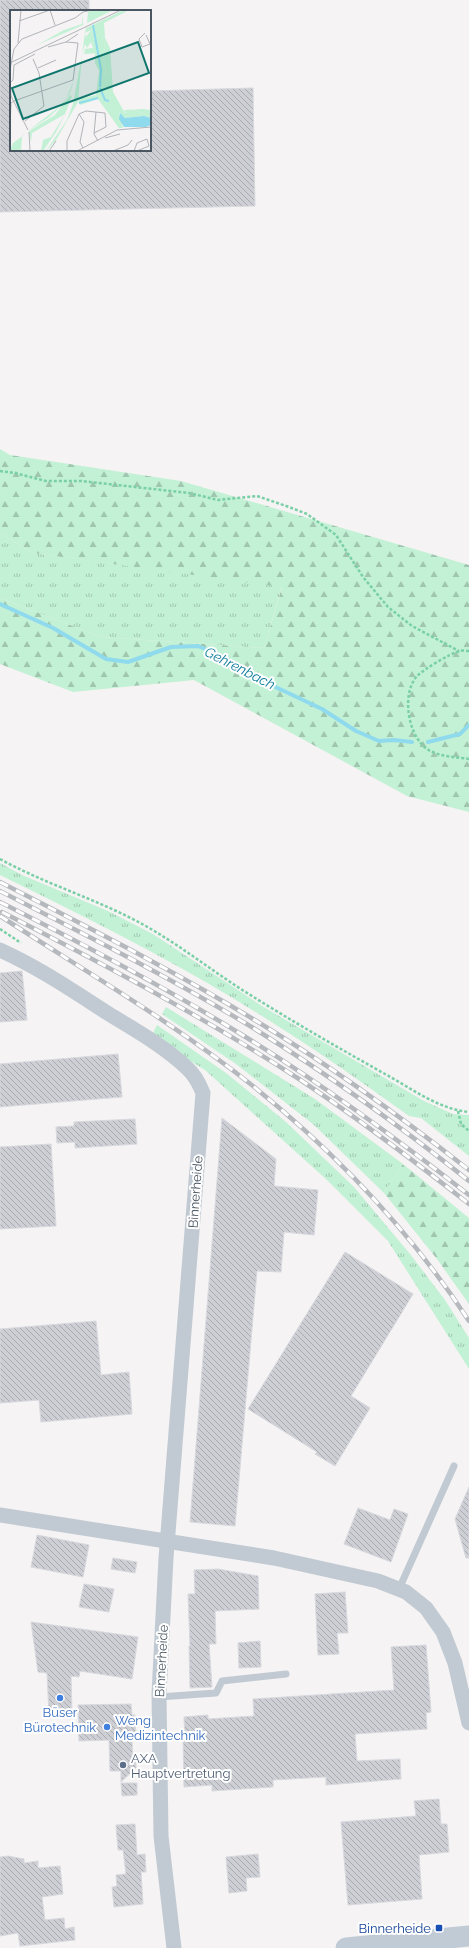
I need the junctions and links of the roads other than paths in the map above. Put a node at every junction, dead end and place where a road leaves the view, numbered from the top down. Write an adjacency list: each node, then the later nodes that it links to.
1 (0, 950): 4 (street, Binnerheide)
2 (454, 1466): 5 (lane)
3 (0, 1515): 4 (street)
4 (168, 1542): 5 (street); 7 (street, Binnerheide)
5 (399, 1589): 8 (street)
6 (286, 1674): 7 (lane)
7 (159, 1697): 10 (street, Binnerheide)
8 (469, 1723)
9 (469, 1936): 11 (street)
10 (174, 1948)
11 (346, 1948)

